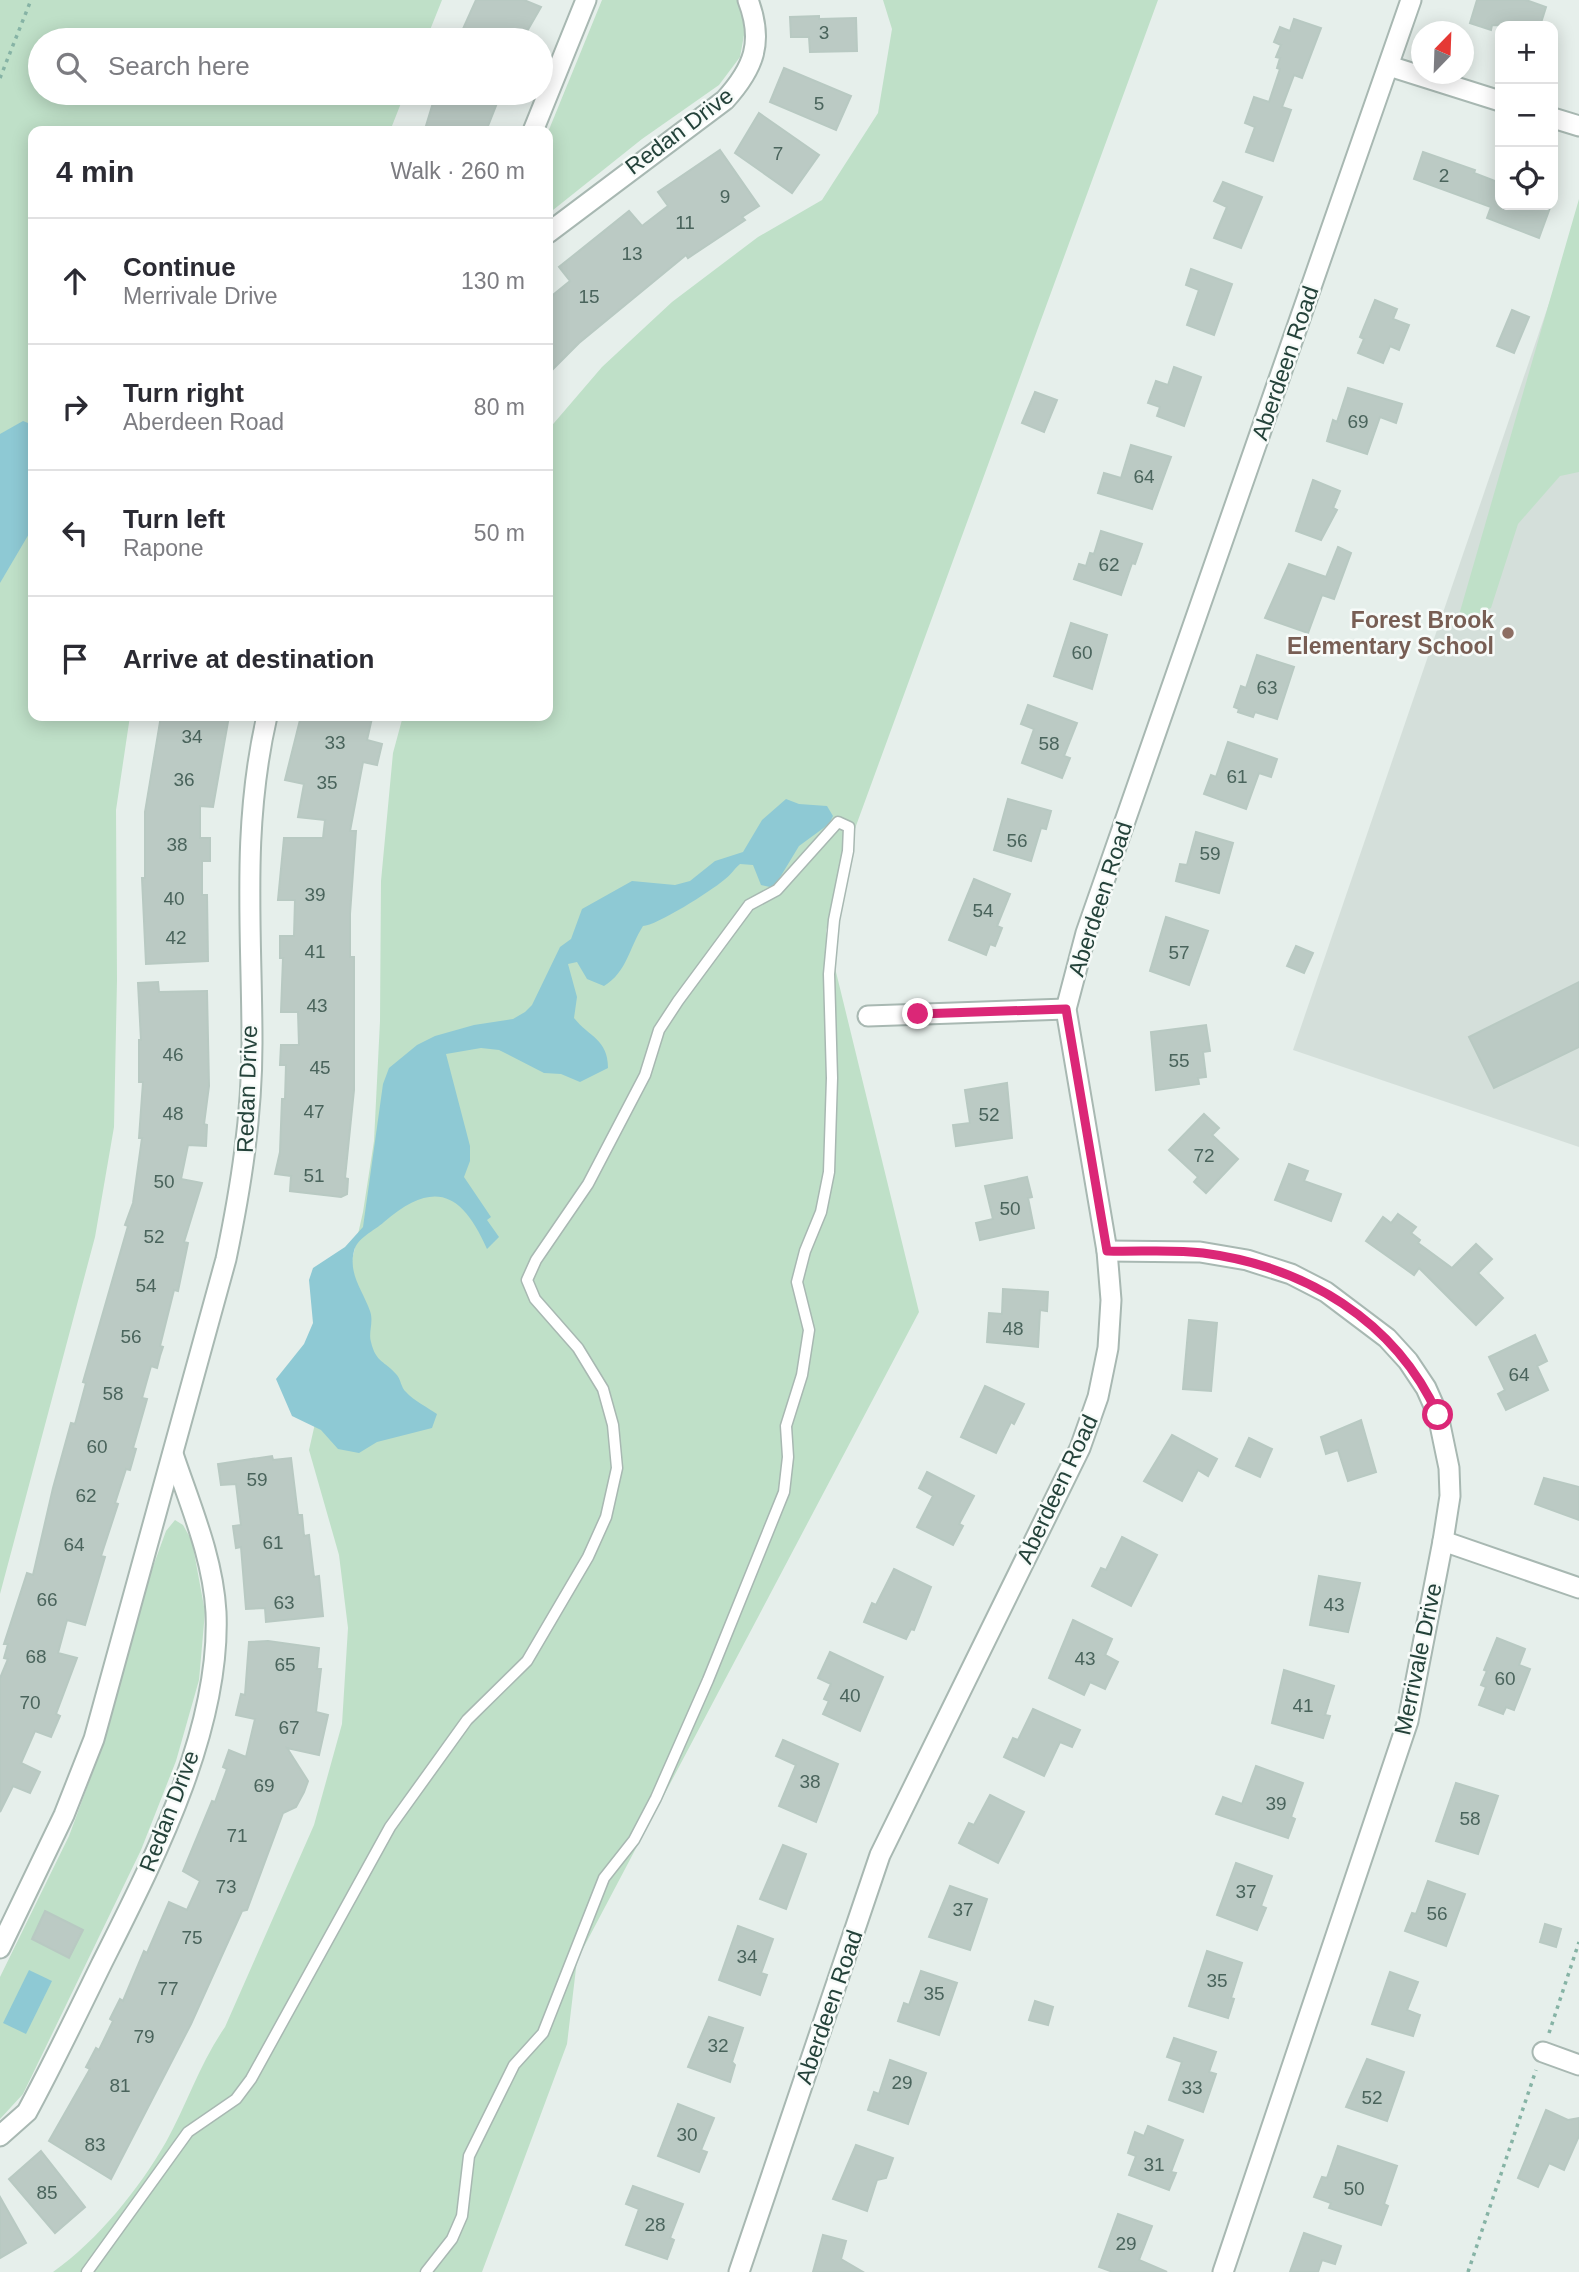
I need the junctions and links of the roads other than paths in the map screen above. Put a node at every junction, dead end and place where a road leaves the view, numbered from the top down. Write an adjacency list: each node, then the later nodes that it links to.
1 (586, 0): 5 (street)
2 (748, 0): 11 (street, Redan Drive)
3 (1411, 0): 4 (street, Aberdeen Road)
4 (1389, 66): 6 (street); 13 (street, Aberdeen Road)
5 (553, 82)
6 (1495, 99)
7 (544, 105): 9 (street)
8 (1558, 120): 10 (street)
9 (535, 126)
10 (1579, 126)
11 (553, 229)
12 (266, 721): 16 (street, Redan Drive)
13 (1066, 1009): 14 (street); 15 (street, Aberdeen Road)
14 (868, 1016)
15 (1107, 1251): 17 (street, Merrivale Drive); 25 (street, Aberdeen Road)
16 (173, 1454): 19 (street, Redan Drive); 22 (street, Redan Drive)
17 (1443, 1541): 18 (street); 26 (street, Merrivale Drive)
18 (1579, 1588)
19 (0, 1948)
20 (1543, 2052): 21 (street)
21 (1579, 2065)
22 (0, 2136)
23 (87, 2272): 24 (lane)
24 (426, 2272)
25 (739, 2272)
26 (1223, 2272)

